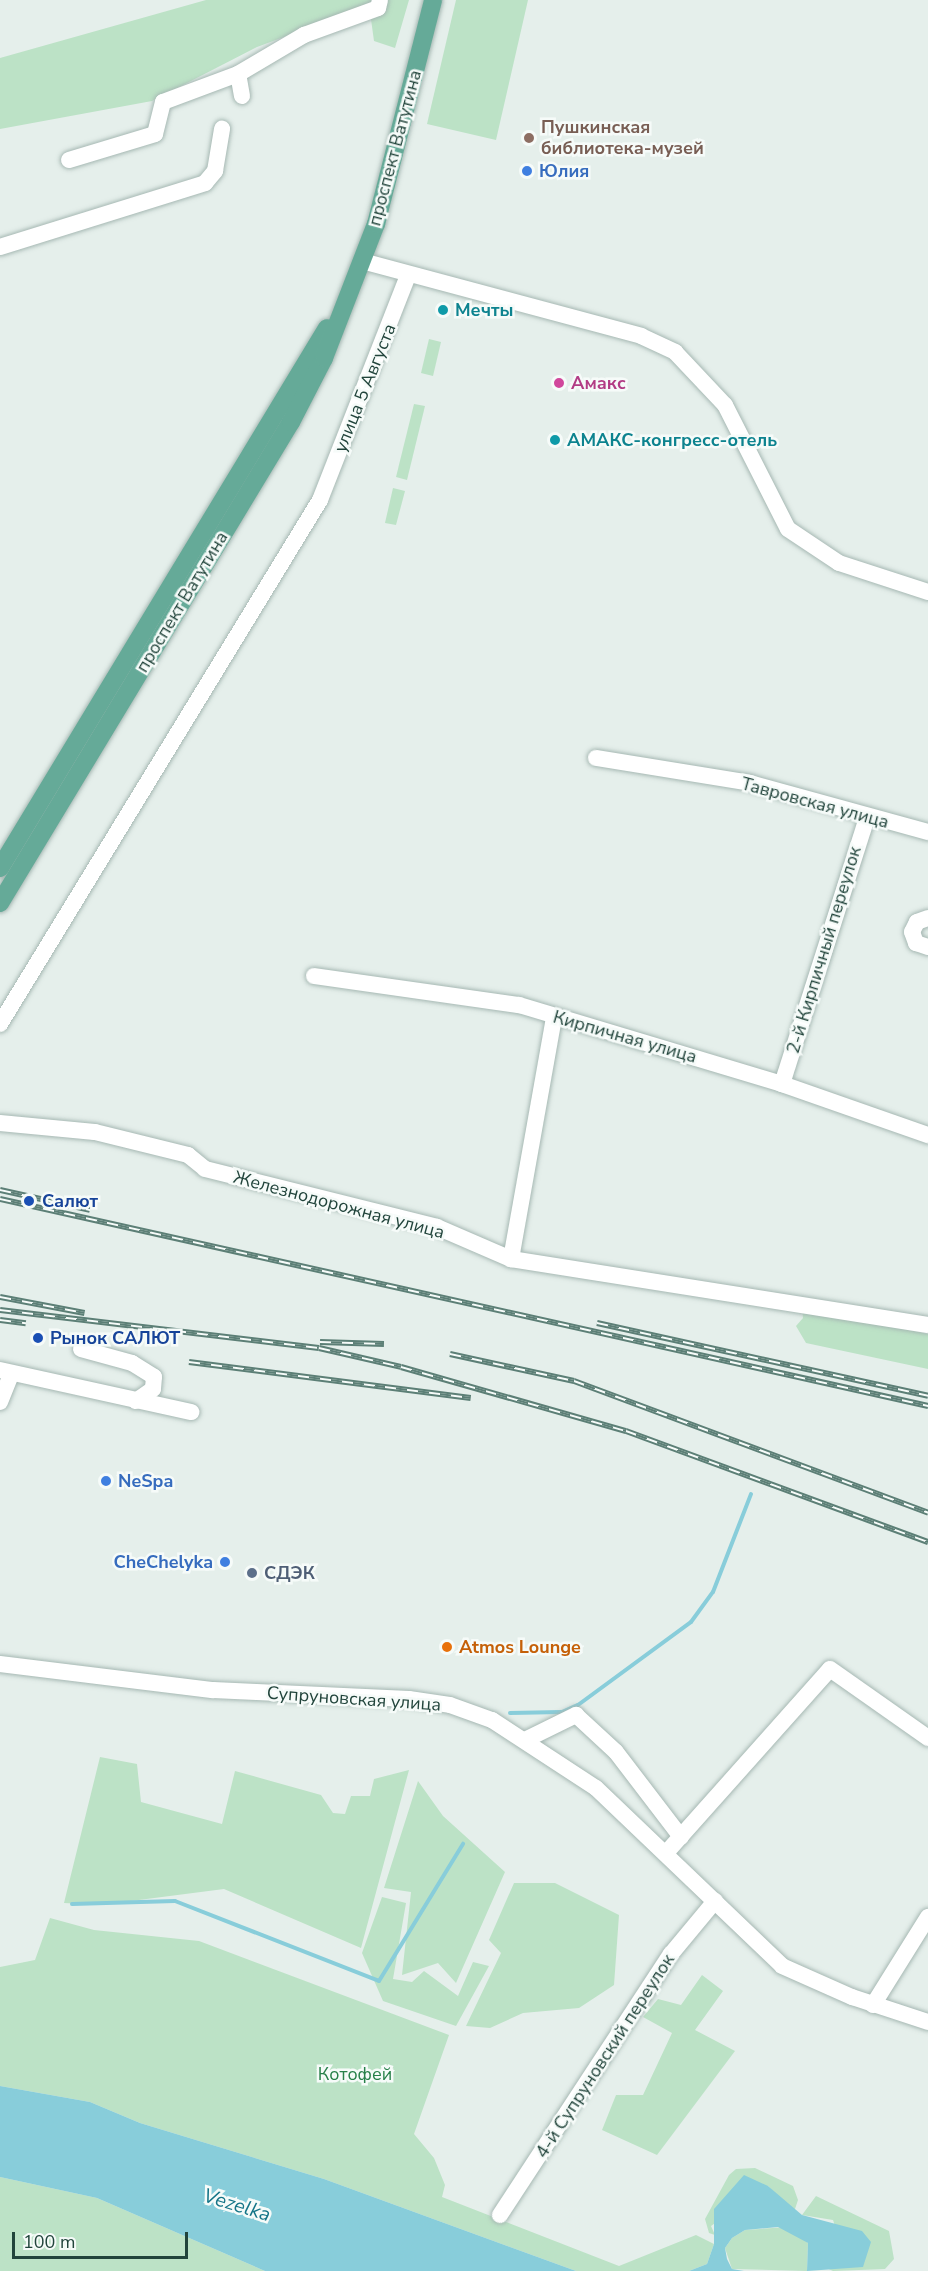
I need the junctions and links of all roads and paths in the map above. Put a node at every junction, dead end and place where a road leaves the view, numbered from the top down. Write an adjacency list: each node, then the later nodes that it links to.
1 (380, 0): 3 (street)
2 (434, 0): 8 (main road, проспект Ватутина)
3 (237, 74): 4 (street); 6 (street)
4 (242, 96)
5 (222, 129): 7 (street)
6 (69, 160)
7 (0, 247)
8 (362, 261): 9 (street); 10 (main road, проспект Ватутина)
9 (408, 275): 11 (street); 21 (street, улица 5 Августа)
10 (349, 294): 15 (main road, проспект Ватутина); 16 (main road, проспект Ватутина)
11 (928, 592)
12 (596, 758): 13 (street, Тавровская улица)
13 (867, 817): 14 (street, Тавровская улица); 22 (street, 2-й Кирпичный переулок)
14 (928, 832)
15 (0, 868)
16 (0, 903)
17 (928, 918): 18 (street)
18 (928, 947)
19 (314, 976): 20 (street, Кирпичная улица)
20 (555, 1017): 22 (street, Кирпичная улица); 25 (street)
21 (0, 1024)
22 (782, 1084): 24 (street, Кирпичная улица)
23 (0, 1123): 25 (street, Железнодорожная улица)
24 (928, 1135)
25 (511, 1259): 26 (street, Железнодорожная улица)
26 (928, 1326)
27 (81, 1349): 29 (street)
28 (6, 1373): 29 (street); 30 (street)
29 (136, 1401): 31 (street)
30 (0, 1402)
31 (191, 1412)
32 (0, 1665): 34 (street, Супруновская улица)
33 (928, 1738): 35 (street)
34 (527, 1739): 35 (street); 36 (street, Супруновская улица)
35 (681, 1837): 36 (street)
36 (666, 1853): 37 (street, Супруновская улица)
37 (715, 1900): 39 (street, Супруновская улица); 41 (street, 4-й Супруновский переулок)
38 (928, 1917): 39 (street)
39 (873, 2005): 40 (street, Супруновская улица)
40 (928, 2022)
41 (500, 2215)

